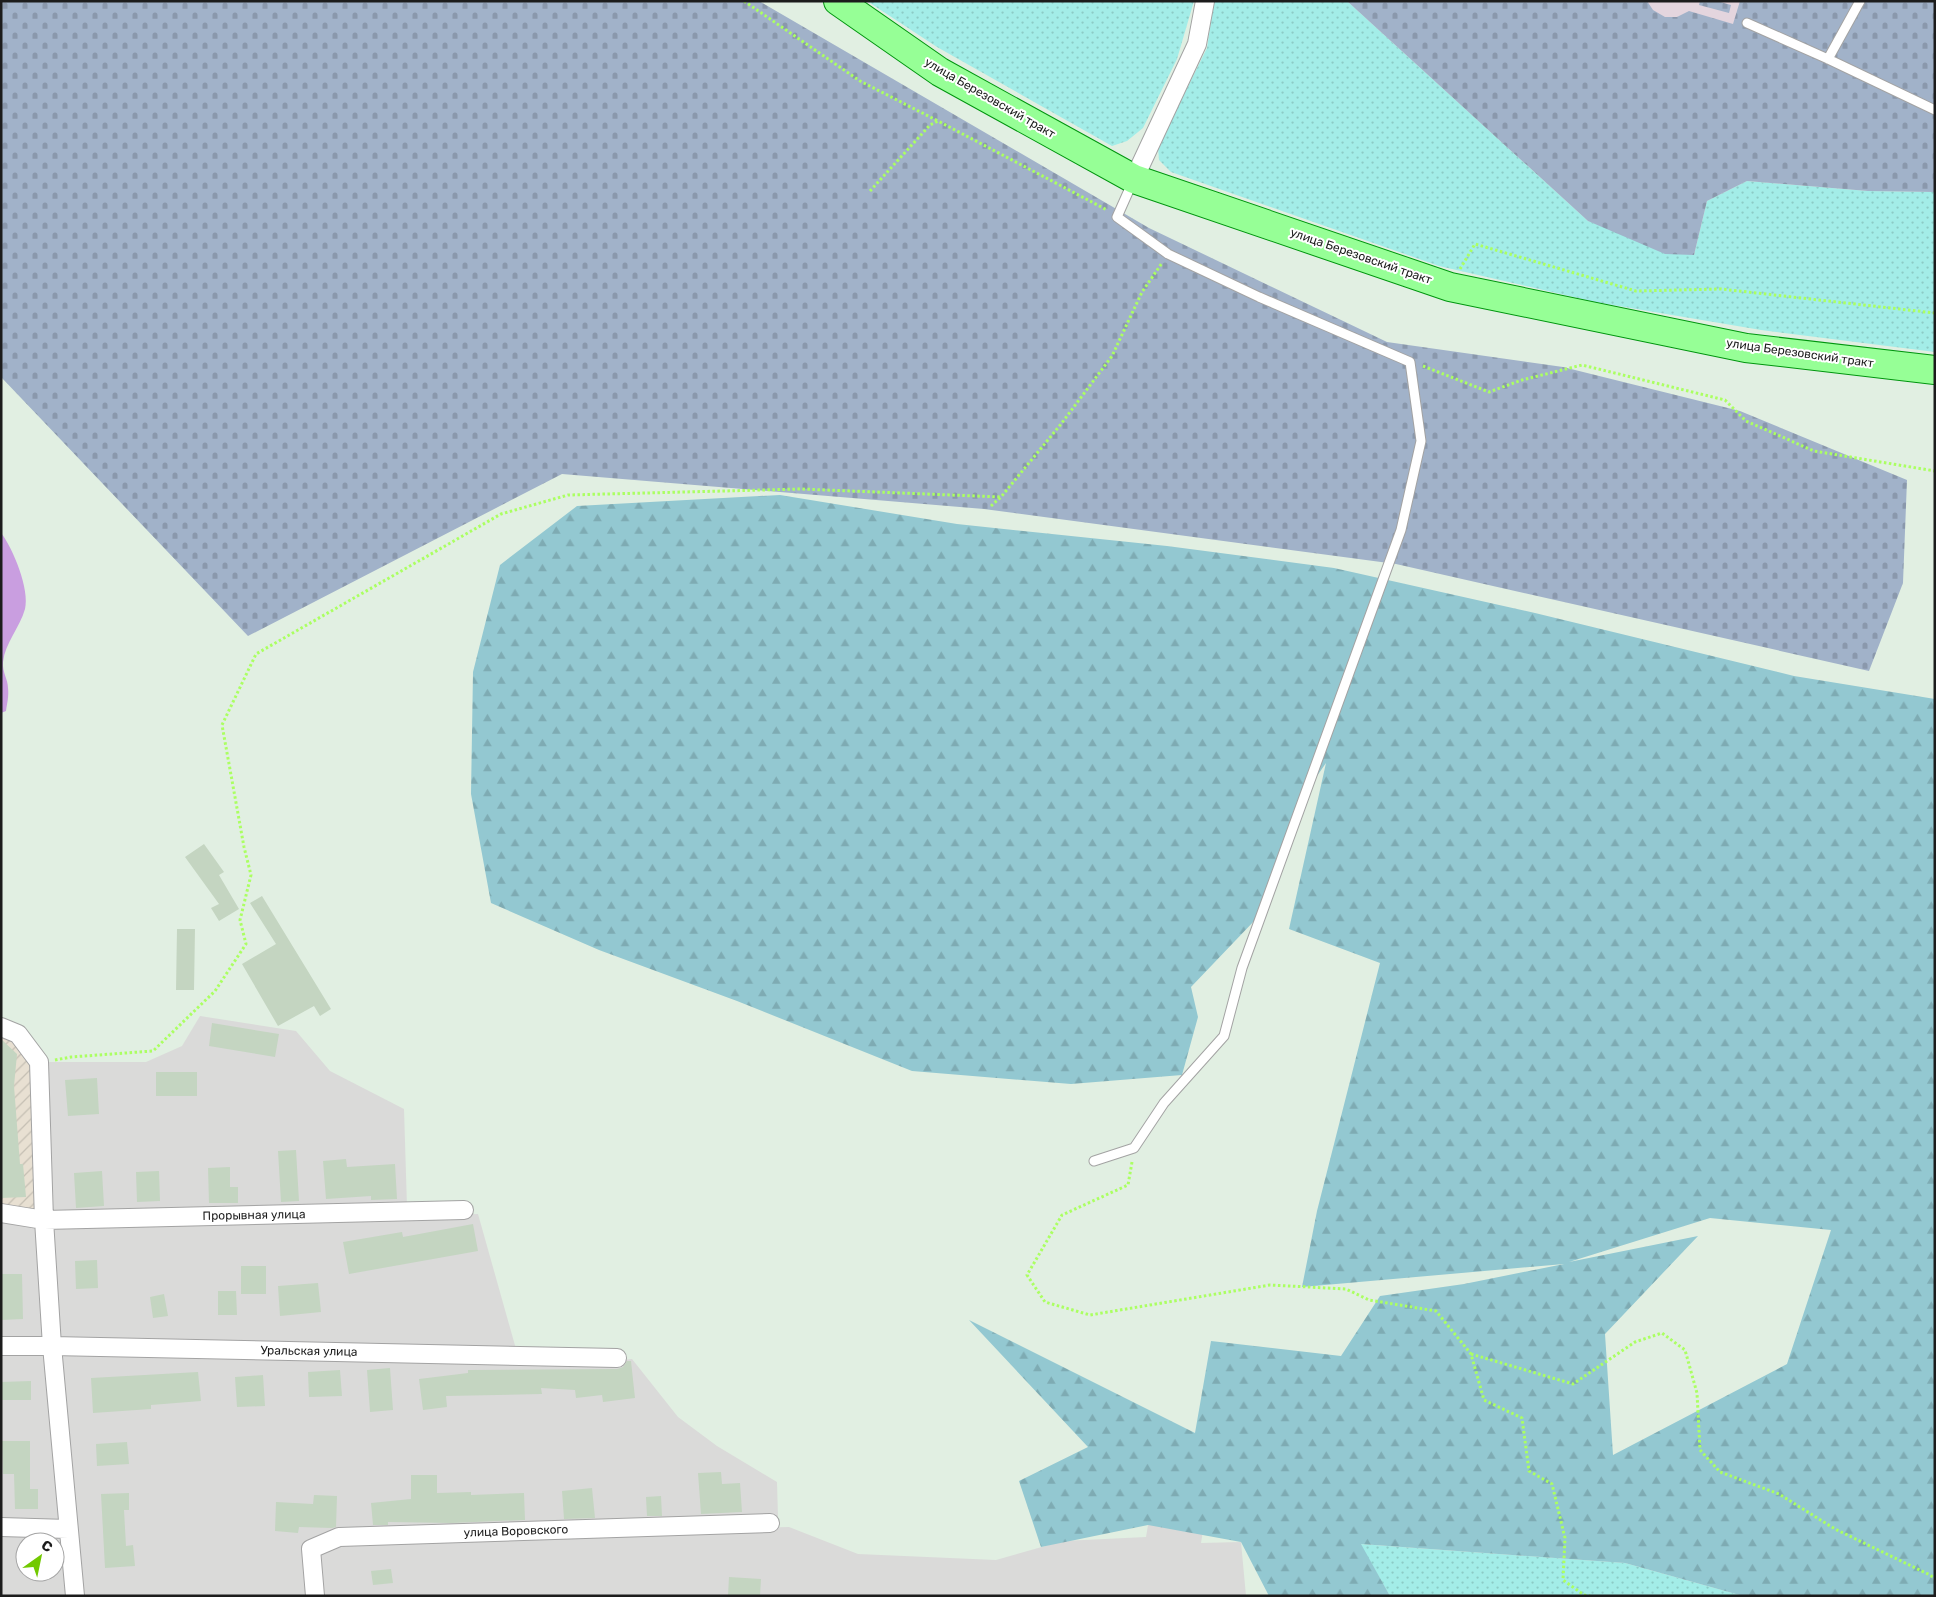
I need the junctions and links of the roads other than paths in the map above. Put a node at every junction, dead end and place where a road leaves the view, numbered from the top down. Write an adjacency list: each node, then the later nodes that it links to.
1 (838, 1): 7 (main road, улица Березовский тракт)
2 (1205, 1): 7 (street)
3 (1860, 1): 5 (lane)
4 (1747, 23): 5 (lane)
5 (1828, 59): 6 (lane)
6 (1935, 110)
7 (1134, 179): 8 (main road, улица Березовский тракт); 10 (lane)
8 (1935, 370)
9 (1, 1027): 13 (street)
10 (1094, 1161)
11 (464, 1210): 13 (street, Прорывная улица)
12 (1, 1213): 13 (street, Прорывная улица)
13 (44, 1220): 15 (street)
14 (1, 1346): 15 (street, Уральская улица)
15 (52, 1346): 16 (street, Уральская улица); 19 (street)
16 (617, 1358)
17 (770, 1523): 21 (street, улица Воровского)
18 (1, 1527): 19 (street)
19 (68, 1529): 20 (street)
20 (75, 1596)
21 (315, 1596)

